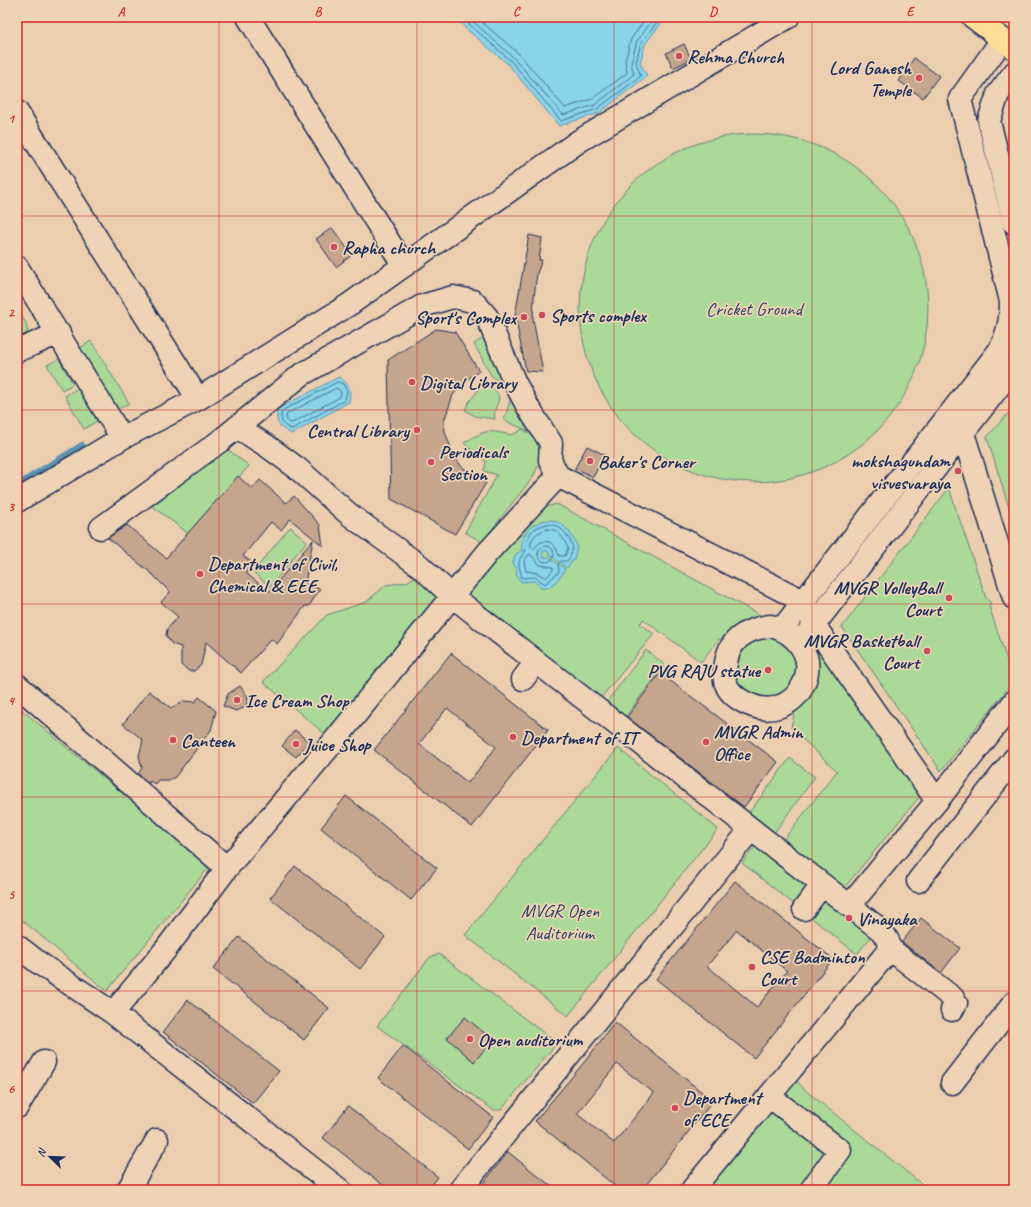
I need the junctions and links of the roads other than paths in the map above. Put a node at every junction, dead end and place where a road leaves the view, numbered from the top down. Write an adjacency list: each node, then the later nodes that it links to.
1 (248, 17): 8 (street)
2 (788, 17): 8 (street)
3 (973, 17): 4 (main road)
4 (1008, 44): 22 (street)
5 (1014, 73): 7 (street)
6 (17, 112): 13 (street)
7 (1014, 223)
8 (404, 266): 13 (street)
9 (17, 267): 10 (street)
10 (59, 332): 11 (street); 16 (street)
11 (17, 351)
12 (1014, 367): 15 (street)
13 (198, 399): 16 (street)
14 (237, 427): 17 (street); 19 (street); 20 (street)
15 (963, 433): 21 (street); 23 (street)
16 (122, 438): 18 (street)
17 (558, 476): 20 (street); 22 (street)
18 (17, 501)
19 (101, 528)
20 (452, 596): 30 (street); 31 (street)
21 (1014, 598)
22 (805, 602): 23 (street); 24 (street)
23 (814, 625): 25 (street); 29 (street)
24 (782, 629): 25 (street); 25 (street)
25 (800, 643)
26 (17, 685): 31 (street)
27 (1014, 702): 29 (street)
28 (1014, 759): 32 (street)
29 (937, 801): 34 (street)
30 (751, 829): 33 (street); 48 (street)
31 (227, 868): 40 (street)
32 (918, 881)
33 (822, 885): 34 (street); 35 (street)
34 (850, 905): 37 (street)
35 (804, 909)
36 (17, 946): 40 (street)
37 (890, 949): 39 (street); 43 (street)
38 (1014, 1003): 42 (street)
39 (952, 1010)
40 (113, 1013): 47 (street)
41 (44, 1062): 44 (street)
42 (952, 1083)
43 (768, 1096): 49 (street); 50 (street)
44 (17, 1107)
45 (157, 1140): 46 (street)
46 (128, 1190)
47 (340, 1190)
48 (460, 1190)
49 (692, 1190)
50 (811, 1190)

